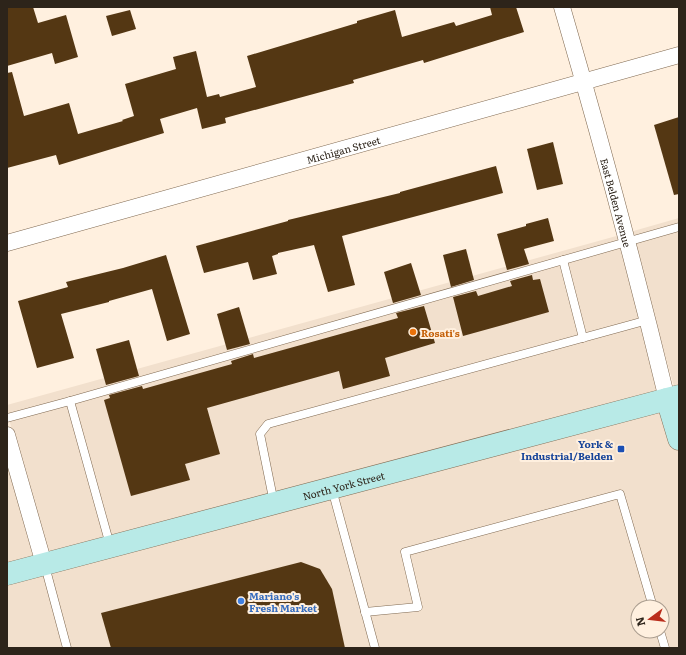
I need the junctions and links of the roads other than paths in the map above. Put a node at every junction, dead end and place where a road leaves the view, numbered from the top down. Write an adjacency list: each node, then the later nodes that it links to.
1 (562, 7): 3 (street, East Belden Avenue)
2 (679, 55): 3 (street, Michigan Street)
3 (584, 82): 5 (street, East Belden Avenue); 6 (street, Michigan Street)
4 (679, 227): 5 (lane)
5 (627, 242): 7 (lane); 8 (street, East Belden Avenue)
6 (7, 243)
7 (563, 260): 9 (lane); 11 (lane)
8 (648, 320): 9 (lane); 10 (street, East Belden Avenue)
9 (583, 338): 16 (lane)
10 (673, 397): 14 (main road); 15 (main road, North York Street)
11 (70, 401): 12 (lane); 17 (lane)
12 (7, 418)
13 (7, 435): 18 (street)
14 (679, 439)
15 (332, 488): 16 (main road, North York Street); 21 (lane)
16 (274, 504): 17 (main road, North York Street)
17 (110, 547): 18 (main road, North York Street)
18 (44, 564): 19 (main road, North York Street); 22 (lane)
19 (7, 574)
20 (651, 599): 21 (lane)
21 (365, 612): 23 (lane)
22 (67, 648)
23 (375, 648)

